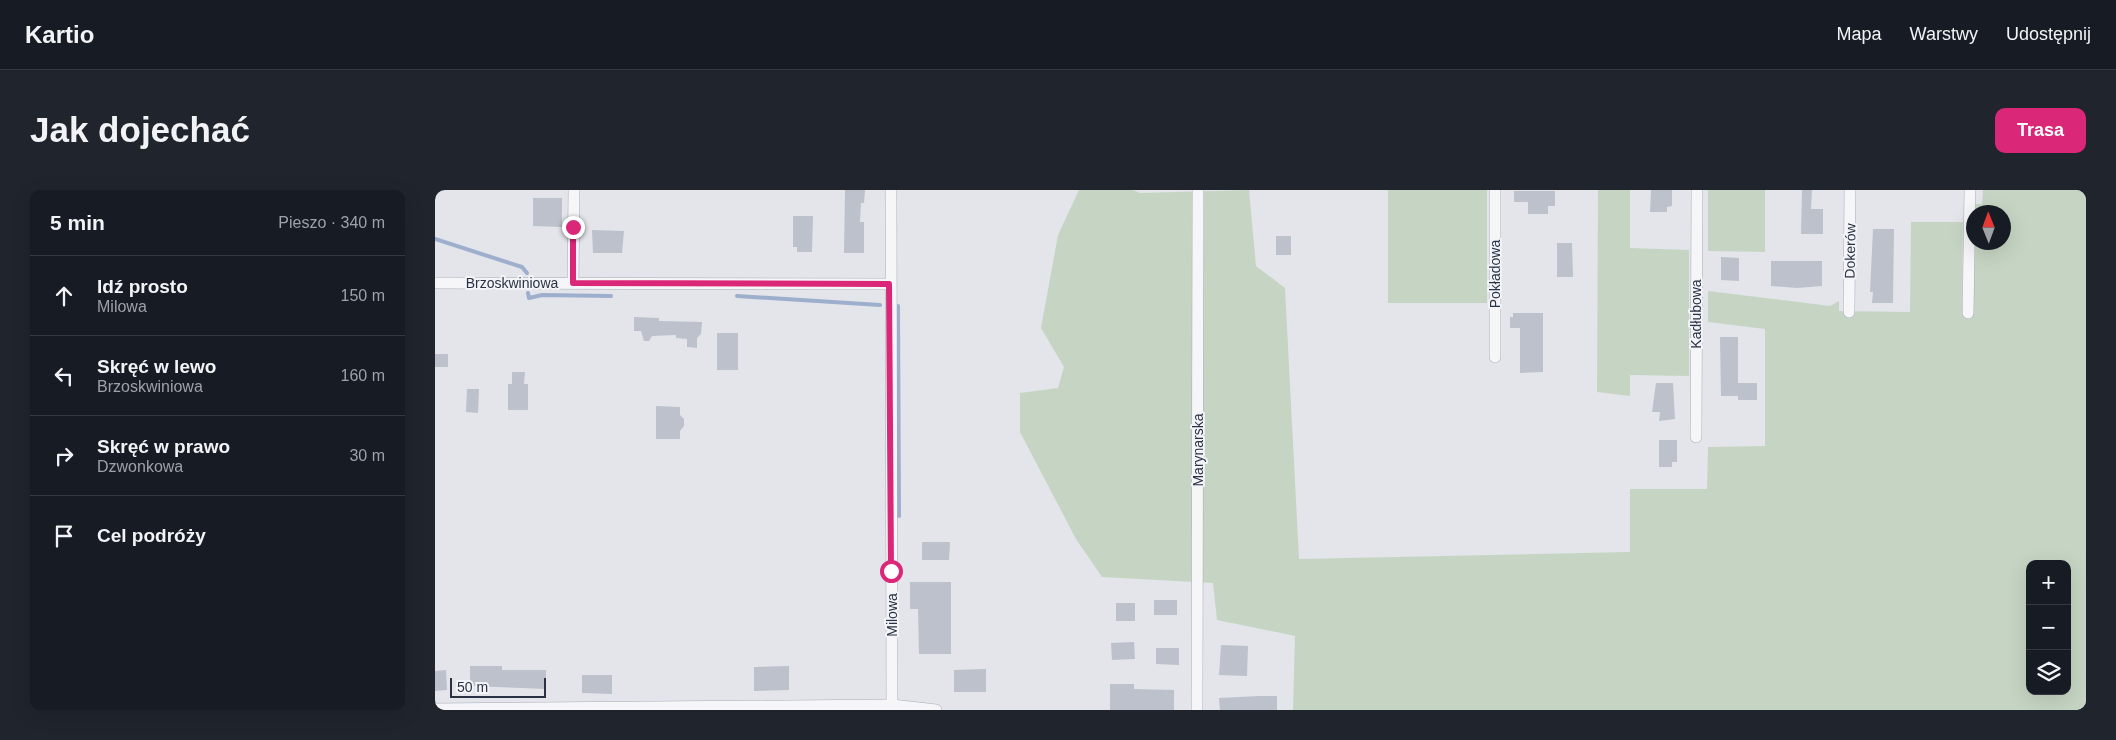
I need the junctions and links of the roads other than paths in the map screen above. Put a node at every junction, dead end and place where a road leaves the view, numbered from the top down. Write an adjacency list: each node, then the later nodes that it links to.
1 (574, 190): 9 (street)
2 (891, 190): 10 (street, Milowa)
3 (1198, 190): 18 (street, Marynarska)
4 (1495, 190): 13 (street, Pokładowa)
5 (1697, 190): 14 (street, Kadłubowa)
6 (1850, 190): 11 (street, Dokerów)
7 (1970, 190): 12 (street)
8 (435, 283): 9 (street, Brzoskwiniowa)
9 (573, 283): 10 (street, Brzoskwiniowa)
10 (889, 284): 15 (street, Milowa)
11 (1849, 312)
12 (1968, 313)
13 (1495, 357)
14 (1696, 437)
15 (892, 707): 16 (street); 17 (street)
16 (435, 709)
17 (936, 710)
18 (1197, 710)

